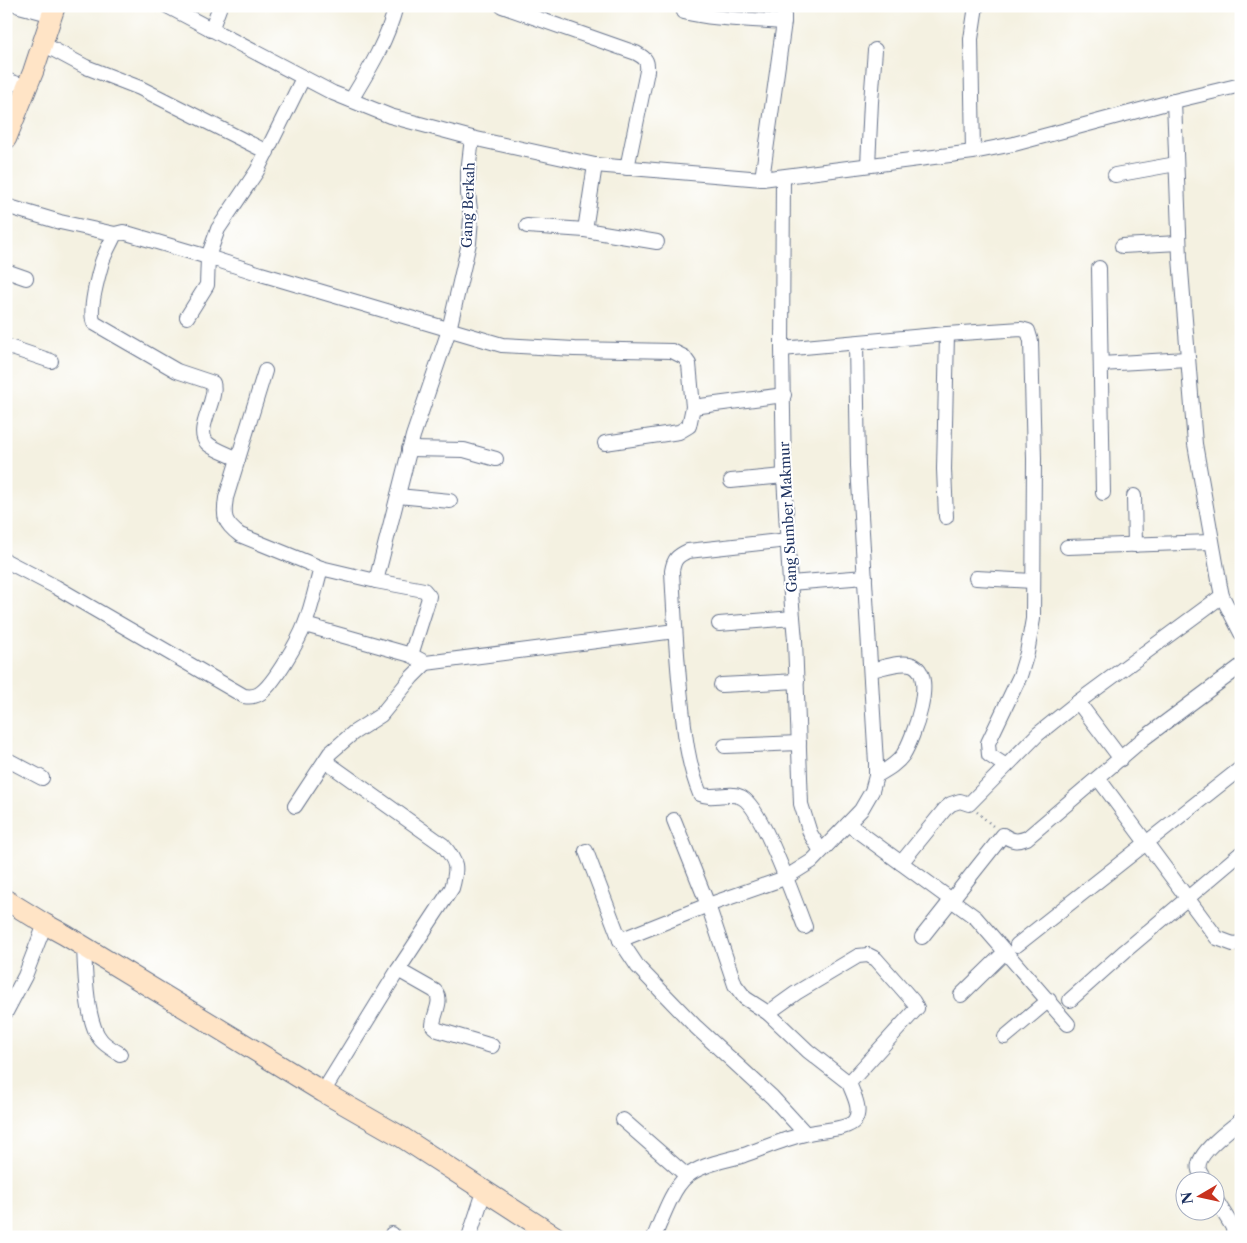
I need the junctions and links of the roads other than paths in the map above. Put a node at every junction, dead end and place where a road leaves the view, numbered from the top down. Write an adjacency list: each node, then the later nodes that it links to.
1 (19, 6): 8 (street)
2 (168, 6): 11 (street)
3 (220, 6): 11 (street)
4 (502, 6): 27 (street)
5 (784, 6): 10 (street)
6 (976, 6): 23 (street)
7 (392, 8): 18 (street)
8 (54, 10): 12 (street)
9 (684, 12): 10 (street)
10 (784, 22): 30 (street)
11 (211, 30): 14 (street)
12 (43, 44): 17 (street); 22 (street)
13 (875, 50): 26 (street)
14 (303, 78): 18 (street); 22 (street)
15 (6, 80): 17 (street)
16 (1241, 85): 19 (street)
17 (27, 87): 20 (street)
18 (350, 100): 21 (street)
19 (1174, 101): 23 (street); 24 (street)
20 (8, 133)
21 (472, 138): 25 (street); 43 (street, Gang Berkah)
22 (267, 152): 38 (street)
23 (973, 152): 26 (street)
24 (1176, 164): 28 (street); 36 (street)
25 (595, 165): 27 (street); 33 (street)
26 (868, 165): 29 (street)
27 (627, 168): 30 (street)
28 (1115, 175)
29 (783, 177): 30 (street); 47 (street, Gang Sumber Makmur)
30 (762, 179)
31 (6, 206): 34 (street)
32 (527, 226): 33 (street)
33 (585, 230): 35 (street)
34 (115, 234): 38 (street); 57 (street)
35 (657, 242)
36 (1180, 243): 37 (street); 48 (street)
37 (1122, 246)
38 (208, 257): 42 (street); 43 (street)
39 (1099, 268): 50 (street)
40 (6, 271): 41 (street)
41 (26, 278)
42 (187, 317)
43 (449, 330): 53 (street); 55 (street, Gang Berkah)
44 (947, 334): 45 (street); 64 (street); 74 (street)
45 (856, 343): 47 (street); 71 (street)
46 (6, 346): 49 (street)
47 (782, 349): 52 (street, Gang Sumber Makmur)
48 (1187, 359): 50 (street); 66 (street)
49 (51, 361)
50 (1101, 364): 60 (street)
51 (265, 371): 57 (street)
52 (784, 395): 53 (street); 58 (street, Gang Sumber Makmur)
53 (693, 407): 54 (street)
54 (605, 443)
55 (409, 449): 56 (street); 61 (street, Gang Berkah)
56 (496, 458)
57 (238, 459): 70 (street)
58 (784, 476): 59 (street); 65 (street, Gang Sumber Makmur)
59 (731, 481)
60 (1103, 493)
61 (398, 496): 63 (street); 73 (street, Gang Berkah)
62 (1134, 496): 67 (street)
63 (450, 501)
64 (946, 517)
65 (788, 540): 75 (street, Gang Sumber Makmur); 80 (street)
66 (1211, 542): 67 (street); 76 (street)
67 (1135, 545): 68 (street)
68 (1067, 547)
69 (6, 561): 79 (street)
70 (321, 568): 73 (street); 79 (street)
71 (865, 577): 75 (street); 85 (street)
72 (976, 578): 74 (street)
73 (376, 581): 82 (street)
74 (1033, 581): 94 (street)
75 (790, 583): 77 (street, Gang Sumber Makmur)
76 (1222, 596): 81 (street); 88 (street)
77 (793, 618): 78 (street); 86 (street, Gang Sumber Makmur)
78 (719, 624)
79 (305, 625): 82 (street)
80 (675, 632): 83 (street); 107 (street)
81 (1241, 633)
82 (411, 655): 83 (street)
83 (426, 663): 93 (street)
84 (1241, 666): 92 (street)
85 (871, 670): 96 (street); 96 (street)
86 (796, 681): 87 (street); 89 (street, Gang Sumber Makmur)
87 (721, 685)
88 (1078, 702): 92 (street); 94 (street)
89 (799, 743): 90 (street); 104 (street, Gang Sumber Makmur)
90 (725, 746)
91 (6, 759): 97 (street)
92 (1121, 759): 98 (street)
93 (325, 761): 99 (street); 119 (street)
94 (1006, 766): 106 (street)
95 (1241, 768): 102 (street)
96 (876, 776): 101 (street)
97 (42, 778)
98 (1098, 778): 102 (street); 110 (street)
99 (295, 806)
100 (674, 820): 111 (street)
101 (848, 824): 104 (street); 106 (street)
102 (1145, 844): 108 (street); 118 (street)
103 (586, 851): 115 (street)
104 (822, 851): 107 (street)
105 (1241, 853): 108 (street)
106 (901, 863): 110 (street)
107 (785, 878): 111 (street); 113 (street)
108 (1188, 898): 116 (street); 122 (street)
109 (6, 900): 112 (street)
110 (951, 900): 114 (street); 118 (street)
111 (708, 905): 115 (street); 124 (street)
112 (45, 924): 117 (street); 123 (street)
113 (805, 927)
114 (922, 937)
115 (620, 940): 133 (street)
116 (1241, 943)
117 (84, 947): 128 (street); 130 (street)
118 (1011, 948): 120 (street); 121 (street)
119 (398, 970): 127 (street); 130 (street)
120 (961, 995)
121 (1049, 1000): 125 (street); 126 (street)
122 (1070, 1000)
123 (6, 1012)
124 (768, 1014): 129 (street); 129 (street)
125 (1068, 1024)
126 (1005, 1038)
127 (492, 1046)
128 (120, 1054)
129 (849, 1083): 133 (street)
130 (323, 1092): 136 (street)
131 (623, 1120): 135 (street)
132 (1241, 1120): 134 (street)
133 (805, 1134): 135 (street)
134 (1199, 1170)
135 (687, 1176): 140 (street)
136 (484, 1192): 138 (street); 139 (street)
137 (1224, 1213): 141 (street)
138 (469, 1237)
139 (556, 1237)
140 (654, 1237)
141 (1236, 1237)

